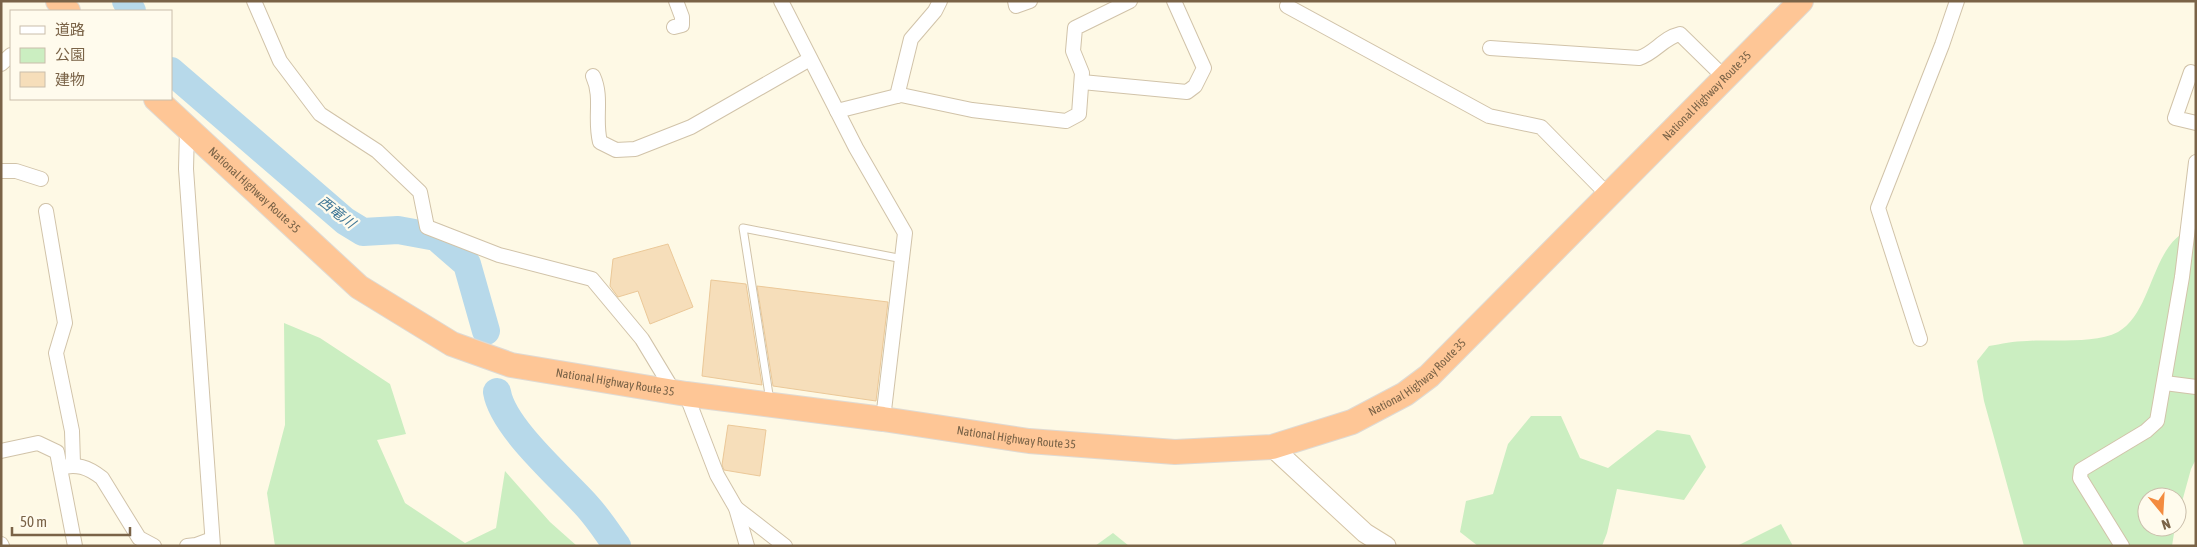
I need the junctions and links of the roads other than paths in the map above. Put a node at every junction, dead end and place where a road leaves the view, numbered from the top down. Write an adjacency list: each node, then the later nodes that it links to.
1 (58, 1): 13 (highway)
2 (254, 1): 35 (street)
3 (676, 1): 14 (street)
4 (780, 1): 16 (street)
5 (940, 1): 21 (street)
6 (1015, 1): 7 (street)
7 (1030, 1)
8 (1130, 1): 20 (street)
9 (1174, 1): 20 (street)
10 (1801, 1): 19 (highway, National Highway Route 35)
11 (1957, 1): 32 (street)
12 (1287, 6): 29 (street)
13 (67, 10)
14 (674, 28)
15 (1490, 48): 19 (street)
16 (810, 59): 18 (street); 23 (street)
17 (2192, 72): 24 (street)
18 (593, 76)
19 (1725, 78): 29 (highway, National Highway Route 35)
20 (1082, 82): 21 (street)
21 (897, 96): 23 (street)
22 (157, 100): 25 (highway, National Highway Route 35)
23 (837, 111): 31 (street)
24 (2196, 122)
25 (188, 130): 35 (highway, National Highway Route 35); 43 (street)
26 (2196, 162): 33 (street)
27 (1, 172): 28 (street)
28 (41, 178)
29 (1608, 195): 38 (highway, National Highway Route 35)
30 (46, 211): 40 (street)
31 (903, 259): 36 (lane); 37 (street)
32 (1920, 339)
33 (2165, 383): 34 (street); 50 (street)
34 (2196, 387)
35 (680, 393): 36 (highway, National Highway Route 35); 41 (street)
36 (770, 404): 37 (highway, National Highway Route 35)
37 (883, 419): 38 (highway, National Highway Route 35)
38 (1272, 447): 42 (street)
39 (1, 451): 40 (street)
40 (66, 466): 44 (street); 45 (street)
41 (736, 508): 47 (street); 48 (street)
42 (1364, 539): 49 (street)
43 (213, 542): 46 (street)
44 (75, 546)
45 (154, 546)
46 (187, 546)
47 (747, 546)
48 (785, 546)
49 (1386, 546)
50 (2122, 546)

